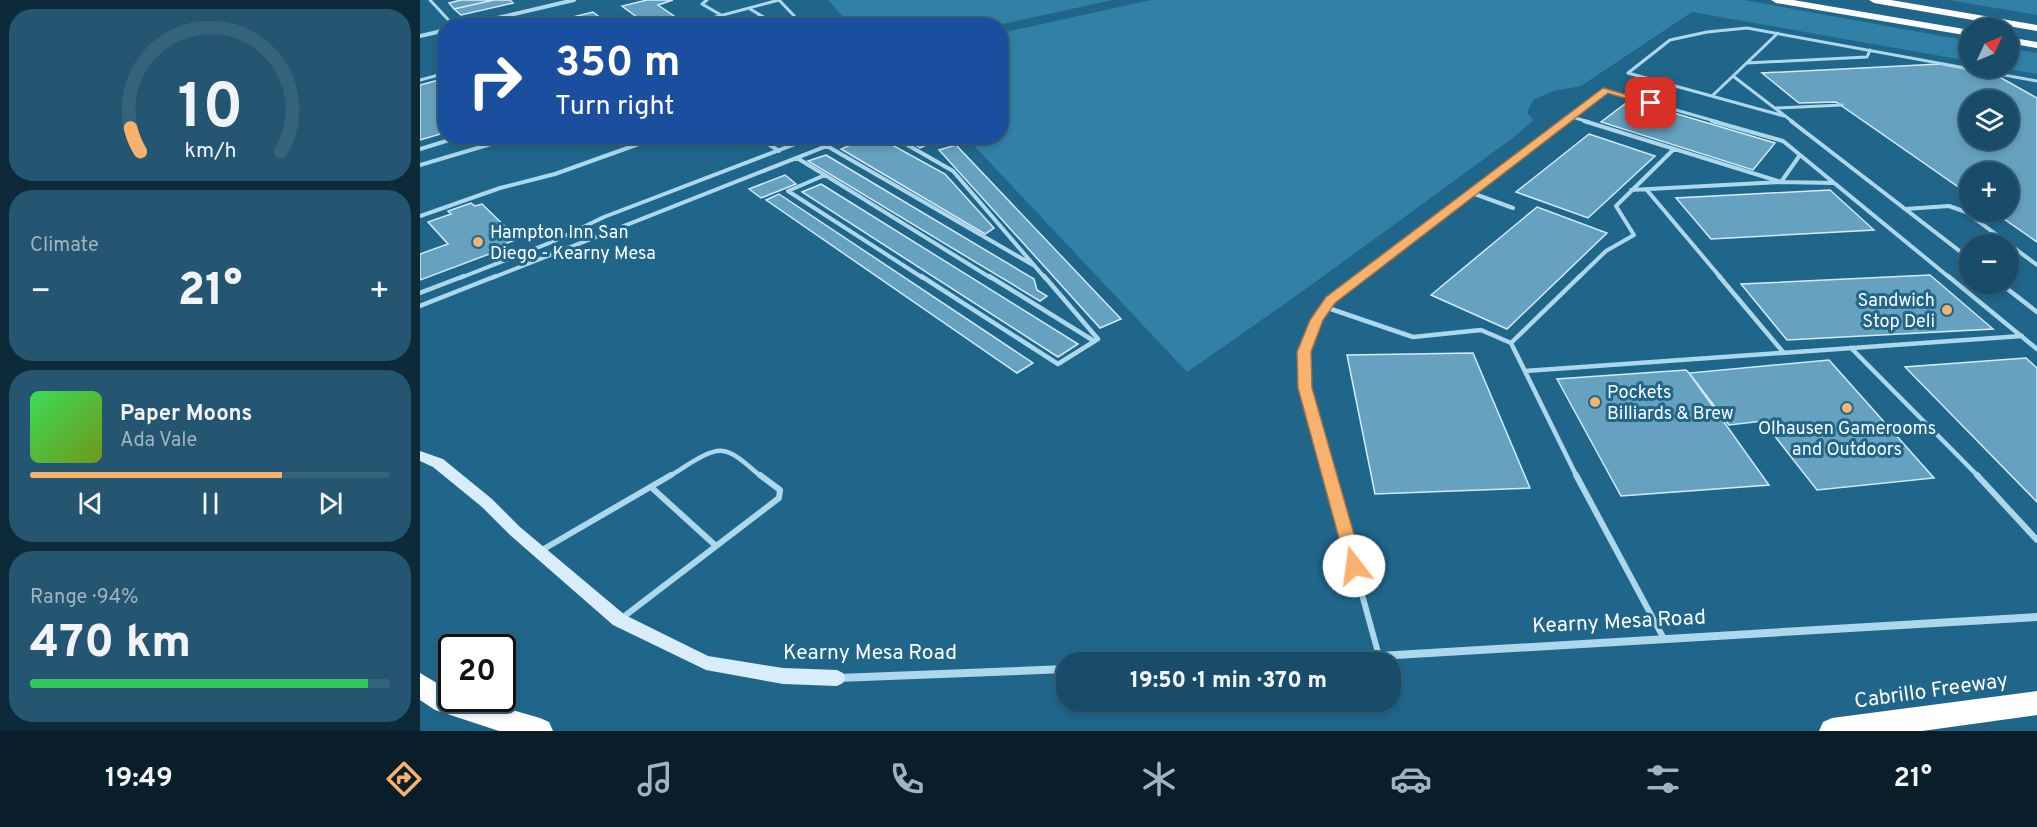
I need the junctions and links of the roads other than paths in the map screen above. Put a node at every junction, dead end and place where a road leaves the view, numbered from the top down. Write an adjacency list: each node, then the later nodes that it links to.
1 (430, 0): 9 (lane)
2 (574, 0): 10 (street)
3 (707, 0): 7 (lane)
4 (1776, 0): 17 (highway)
5 (1874, 0): 15 (highway)
6 (749, 8): 7 (lane); 8 (lane); 14 (lane)
7 (720, 15): 11 (lane)
8 (762, 16): 12 (lane); 13 (lane)
9 (447, 18)
10 (497, 18)
11 (710, 18)
12 (755, 18)
13 (765, 18)
14 (796, 18)
15 (2037, 28)
16 (438, 31): 19 (street)
17 (1959, 31)
18 (1778, 33): 22 (lane); 23 (lane); 28 (lane)
19 (420, 36)
20 (2019, 42): 21 (highway)
21 (2037, 45)
22 (1870, 50): 23 (lane); 27 (lane)
23 (1747, 63): 25 (lane)
24 (438, 76): 26 (lane)
25 (1733, 76): 28 (lane); 30 (lane)
26 (420, 80)
27 (2037, 81)
28 (1712, 96): 32 (lane)
29 (1842, 105): 30 (lane)
30 (1775, 108): 32 (lane)
31 (1572, 117): 42 (lane); 44 (lane); 52 (lane)
32 (1786, 117): 54 (lane)
33 (438, 143): 41 (lane)
34 (491, 144): 46 (lane)
35 (639, 144): 55 (lane)
36 (768, 144): 43 (lane)
37 (796, 144): 43 (lane)
38 (833, 144): 40 (lane)
39 (906, 144): 58 (lane)
40 (828, 146): 45 (lane); 58 (lane)
41 (420, 149)
42 (1674, 149): 48 (lane); 51 (lane)
43 (779, 151): 59 (lane)
44 (1800, 155): 48 (lane); 49 (lane)
45 (797, 158): 47 (lane); 61 (lane)
46 (420, 165)
47 (825, 175): 65 (lane); 65 (lane)
48 (1781, 182): 49 (lane); 50 (lane)
49 (1834, 183): 64 (lane)
50 (1646, 189): 51 (lane); 69 (lane)
51 (1630, 190): 66 (lane)
52 (1472, 193): 53 (lane); 62 (lane)
53 (1513, 208)
54 (1905, 209): 56 (lane); 57 (lane)
55 (420, 216)
56 (1959, 251)
57 (2037, 265)
58 (1037, 268): 65 (lane)
59 (420, 292)
60 (2014, 294): 63 (lane)
61 (420, 306)
62 (1325, 307): 66 (lane); 79 (lane)
63 (2037, 312)
64 (2022, 336): 67 (lane); 68 (lane)
65 (1094, 341)
66 (1511, 343): 70 (lane)
67 (1851, 348): 69 (lane); 73 (lane)
68 (2037, 349)
69 (1784, 353): 70 (lane)
70 (1525, 371): 78 (lane)
71 (420, 456): 75 (street, Kearny Mesa Road)
72 (651, 487): 74 (lane); 74 (lane); 75 (lane)
73 (2037, 540)
74 (717, 546): 77 (lane)
75 (539, 552): 77 (street, Kearny Mesa Road)
76 (2037, 617): 78 (street, Kearny Mesa Road)
77 (619, 621): 82 (street, Kearny Mesa Road)
78 (1664, 639): 80 (street, Kearny Mesa Road)
79 (1378, 652)
80 (1401, 655)
81 (1056, 669): 82 (street, Kearny Mesa Road)
82 (837, 678)
83 (420, 685): 85 (highway)
84 (2037, 703): 86 (highway, Cabrillo Freeway)
85 (540, 731)
86 (1832, 731)

